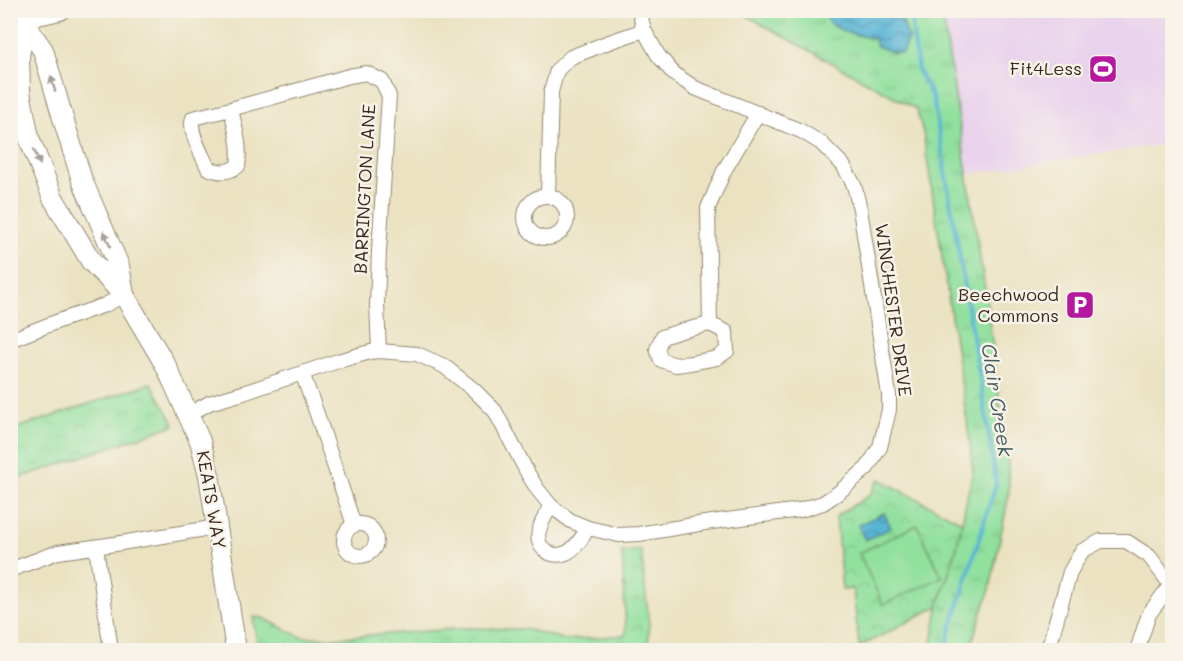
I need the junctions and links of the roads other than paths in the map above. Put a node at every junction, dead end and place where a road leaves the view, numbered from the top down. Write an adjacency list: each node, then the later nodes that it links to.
1 (60, 10): 3 (street)
2 (639, 10): 4 (street, WINCHESTER DRIVE)
3 (20, 16): 8 (street, KEATS WAY, one-way to 3); 8 (street, KEATS WAY, one-way to 8)
4 (644, 30): 6 (street, WINCHESTER DRIVE); 7 (street)
5 (231, 109): 5 (street, BARRINGTON LANE); 11 (street, BARRINGTON LANE)
6 (758, 113): 9 (street); 17 (street, WINCHESTER DRIVE)
7 (548, 195)
8 (124, 295): 10 (street); 13 (street, KEATS WAY)
9 (710, 324): 9 (street)
10 (10, 340)
11 (379, 351): 12 (street, WINCHESTER DRIVE); 14 (street, WINCHESTER DRIVE)
12 (302, 374): 13 (street, WINCHESTER DRIVE); 15 (street)
13 (188, 415): 16 (street, KEATS WAY)
14 (551, 506): 17 (street, WINCHESTER DRIVE); 17 (street)
15 (354, 525)
16 (216, 527): 18 (street); 22 (street, KEATS WAY)
17 (588, 528)
18 (96, 547): 19 (street); 21 (street)
19 (10, 570)
20 (1172, 584): 23 (street); 24 (street)
21 (111, 651)
22 (236, 651)
23 (1048, 651)
24 (1137, 651)

